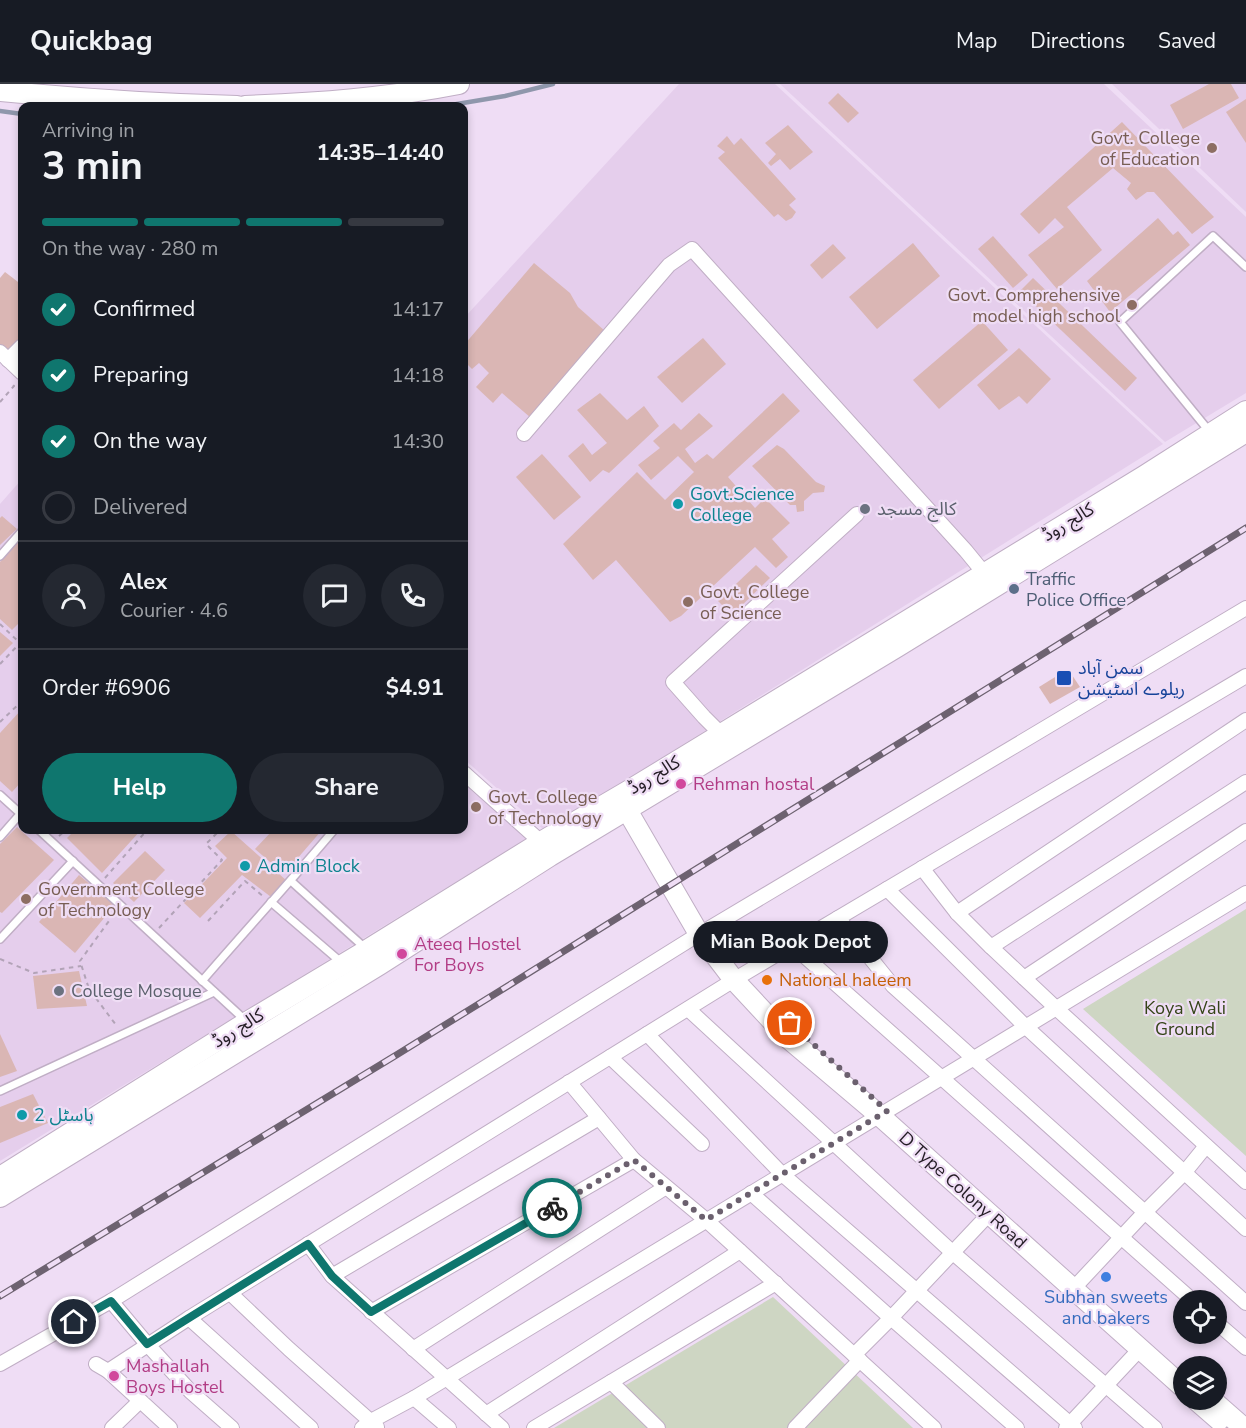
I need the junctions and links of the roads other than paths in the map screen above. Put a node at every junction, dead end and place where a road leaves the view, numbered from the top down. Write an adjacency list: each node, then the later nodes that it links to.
1 (459, 84): 4 (main road)
2 (0, 91): 3 (main road)
3 (137, 102)
4 (323, 102)
5 (1246, 267): 11 (lane)
6 (18, 348): 7 (street)
7 (4, 356): 8 (street)
8 (18, 369)
9 (1246, 411): 11 (main road, کالج روڈ)
10 (1246, 432): 24 (main road, کالج روڈ)
11 (1211, 433): 16 (main road, کالج روڈ)
12 (524, 434): 16 (street)
13 (857, 514): 20 (street)
14 (18, 536): 15 (lane)
15 (0, 556)
16 (984, 573): 20 (main road, کالج روڈ)
17 (1246, 608): 40 (street)
18 (1244, 681): 33 (street)
19 (1246, 720): 38 (street)
20 (721, 734): 31 (main road, کالج روڈ)
21 (468, 777): 31 (street)
22 (1246, 782): 43 (street)
23 (0, 795): 25 (lane)
24 (632, 807): 40 (main road, D Type Colony Road); 55 (main road, کالج روڈ)
25 (18, 811)
26 (18, 818): 30 (lane)
27 (1246, 831): 47 (street)
28 (44, 834): 32 (lane)
29 (331, 834): 34 (lane)
30 (0, 837)
31 (541, 842): 44 (main road, کالج روڈ)
32 (74, 861): 41 (lane); 48 (lane)
33 (922, 868): 35 (street); 38 (street)
34 (291, 881): 37 (lane); 44 (lane)
35 (887, 889): 39 (street); 53 (street)
36 (1246, 893): 50 (street)
37 (271, 902): 45 (lane); 48 (lane)
38 (957, 913): 43 (street)
39 (838, 918): 42 (street); 57 (street)
40 (704, 931): 46 (main road, D Type Colony Road); 88 (street)
41 (0, 939)
42 (792, 945): 46 (street); 58 (street)
43 (991, 947): 47 (street)
44 (367, 950): 45 (main road, کالج روڈ)
45 (343, 964): 52 (main road, کالج روڈ)
46 (738, 978): 51 (street); 61 (main road, D Type Colony Road)
47 (1024, 978): 50 (street)
48 (202, 981): 49 (lane)
49 (214, 992): 52 (lane); 60 (lane)
50 (1056, 1008): 53 (street); 65 (street)
51 (688, 1009): 54 (street); 63 (street)
52 (247, 1022): 55 (lane); 69 (main road, کالج روڈ)
53 (1026, 1027): 57 (street); 67 (street)
54 (647, 1034): 56 (street); 68 (street)
55 (263, 1035): 73 (main road, کالج روڈ)
56 (610, 1057): 59 (street); 64 (street)
57 (974, 1058): 58 (street); 74 (street)
58 (942, 1078): 61 (street); 78 (street)
59 (569, 1082): 62 (street); 79 (street)
60 (0, 1091)
61 (883, 1113): 63 (street); 75 (main road, D Type Colony Road); 84 (main road, D Type Colony Road)
62 (599, 1118): 66 (street); 82 (street)
63 (833, 1143): 68 (street); 81 (street)
64 (702, 1144)
65 (1206, 1146): 67 (street); 70 (street)
66 (634, 1160): 71 (street); 90 (street)
67 (1184, 1173): 74 (street); 77 (street)
68 (782, 1174): 72 (street); 86 (street)
69 (0, 1177)
70 (1246, 1182)
71 (666, 1187): 76 (street); 96 (street)
72 (751, 1193): 76 (street); 92 (street)
73 (0, 1197)
74 (1145, 1212): 78 (street); 89 (street)
75 (989, 1214): 81 (street); 84 (main road, D Type Colony Road)
76 (706, 1220): 80 (street); 102 (street)
77 (1246, 1229)
78 (1121, 1237): 84 (street); 85 (street)
79 (308, 1244): 82 (street); 87 (street)
80 (740, 1251): 83 (street); 109 (street)
81 (952, 1252): 86 (street); 104 (street)
82 (332, 1276): 90 (street)
83 (776, 1283): 98 (street); 103 (street)
84 (1077, 1285): 97 (main road, D Type Colony Road); 100 (main road, D Type Colony Road)
85 (1181, 1290)
86 (916, 1291): 92 (street); 111 (street)
87 (230, 1293): 91 (street); 110 (street)
88 (111, 1301): 94 (street); 99 (street)
89 (1246, 1303)
90 (371, 1312): 96 (street)
91 (189, 1318): 94 (street); 115 (street)
92 (891, 1318): 98 (street); 122 (street)
93 (1227, 1332): 95 (street)
94 (147, 1344): 106 (street); 114 (street)
95 (1246, 1348)
96 (413, 1349): 102 (street)
97 (1140, 1349): 101 (main road, D Type Colony Road); 104 (street)
98 (857, 1358): 120 (street); 121 (street)
99 (0, 1364)
100 (1173, 1365)
101 (1173, 1378)
102 (446, 1379): 105 (street); 109 (street)
103 (610, 1382): 118 (street); 119 (street)
104 (1106, 1385): 111 (street); 123 (street)
105 (414, 1398): 110 (street); 116 (street)
106 (140, 1401): 112 (street); 113 (street)
107 (1207, 1410): 124 (main road)
108 (1223, 1410): 125 (main road)
109 (486, 1414): 117 (street)
110 (371, 1426)
111 (1070, 1427)
112 (112, 1428)
113 (170, 1428)
114 (232, 1428)
115 (311, 1428)
116 (449, 1428)
117 (502, 1428)
118 (534, 1428)
119 (658, 1428)
120 (795, 1428)
121 (934, 1428)
122 (1017, 1428)
123 (1155, 1428)
124 (1228, 1428)
125 (1244, 1428)

